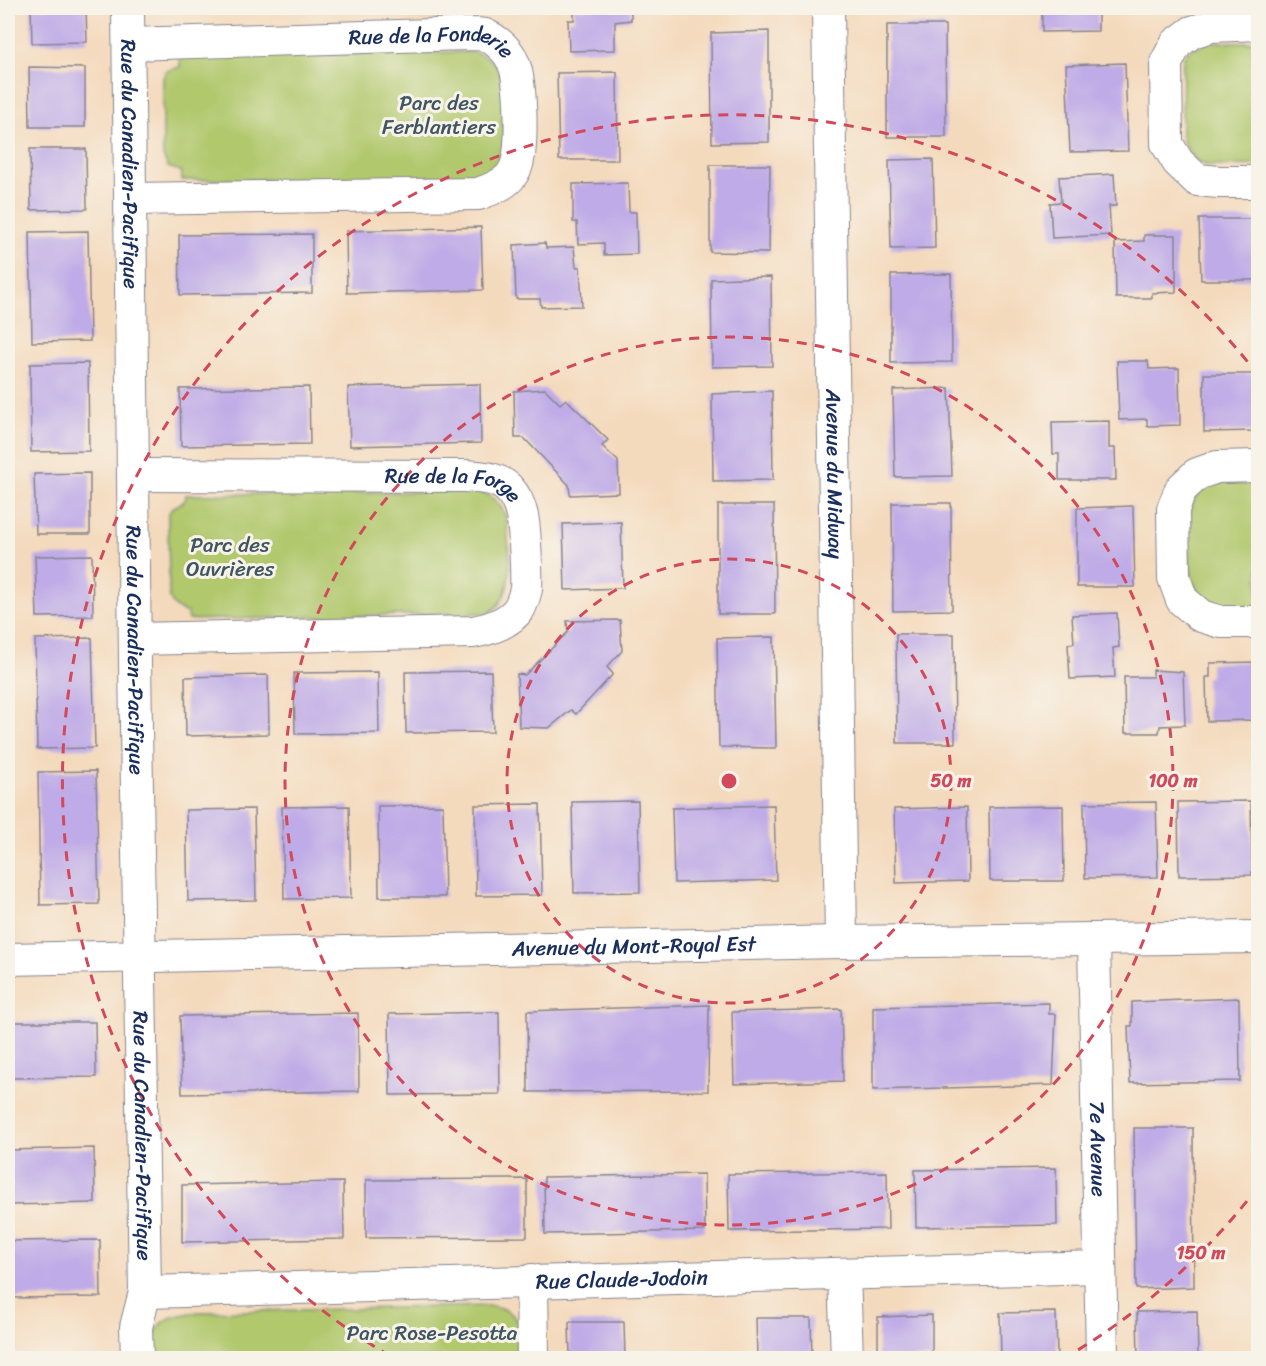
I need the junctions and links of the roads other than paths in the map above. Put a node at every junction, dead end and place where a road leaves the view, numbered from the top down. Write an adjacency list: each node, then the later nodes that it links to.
1 (128, 8): 4 (street, Rue du Canadien-Pacifique)
2 (828, 8): 13 (street, Avenue du Midway)
3 (1258, 24): 5 (street)
4 (129, 44): 6 (street, Rue du Canadien-Pacifique); 6 (street, Rue de la Fonderie)
5 (1258, 182)
6 (131, 199): 8 (street, Rue du Canadien-Pacifique)
7 (1258, 466): 9 (street)
8 (134, 475): 10 (street, Rue du Canadien-Pacifique); 10 (street, Rue de la Forge)
9 (1258, 622)
10 (135, 639): 14 (street, Rue du Canadien-Pacifique)
11 (1258, 937): 12 (street, Avenue du Mont-Royal Est)
12 (1094, 939): 13 (street, Avenue du Mont-Royal Est); 16 (street, 7e Avenue)
13 (841, 942): 14 (street, Avenue du Mont-Royal Est)
14 (139, 955): 15 (street, Avenue du Mont-Royal Est); 19 (street, Rue du Canadien-Pacifique)
15 (8, 959)
16 (1100, 1267): 17 (street, Rue Claude-Jodoin); 23 (street, 7e Avenue)
17 (844, 1274): 18 (street, Rue Claude-Jodoin); 22 (street)
18 (532, 1280): 19 (street, Rue Claude-Jodoin); 21 (street)
19 (144, 1292): 20 (street, Rue du Canadien-Pacifique)
20 (137, 1359)
21 (533, 1359)
22 (847, 1359)
23 (1102, 1359)

